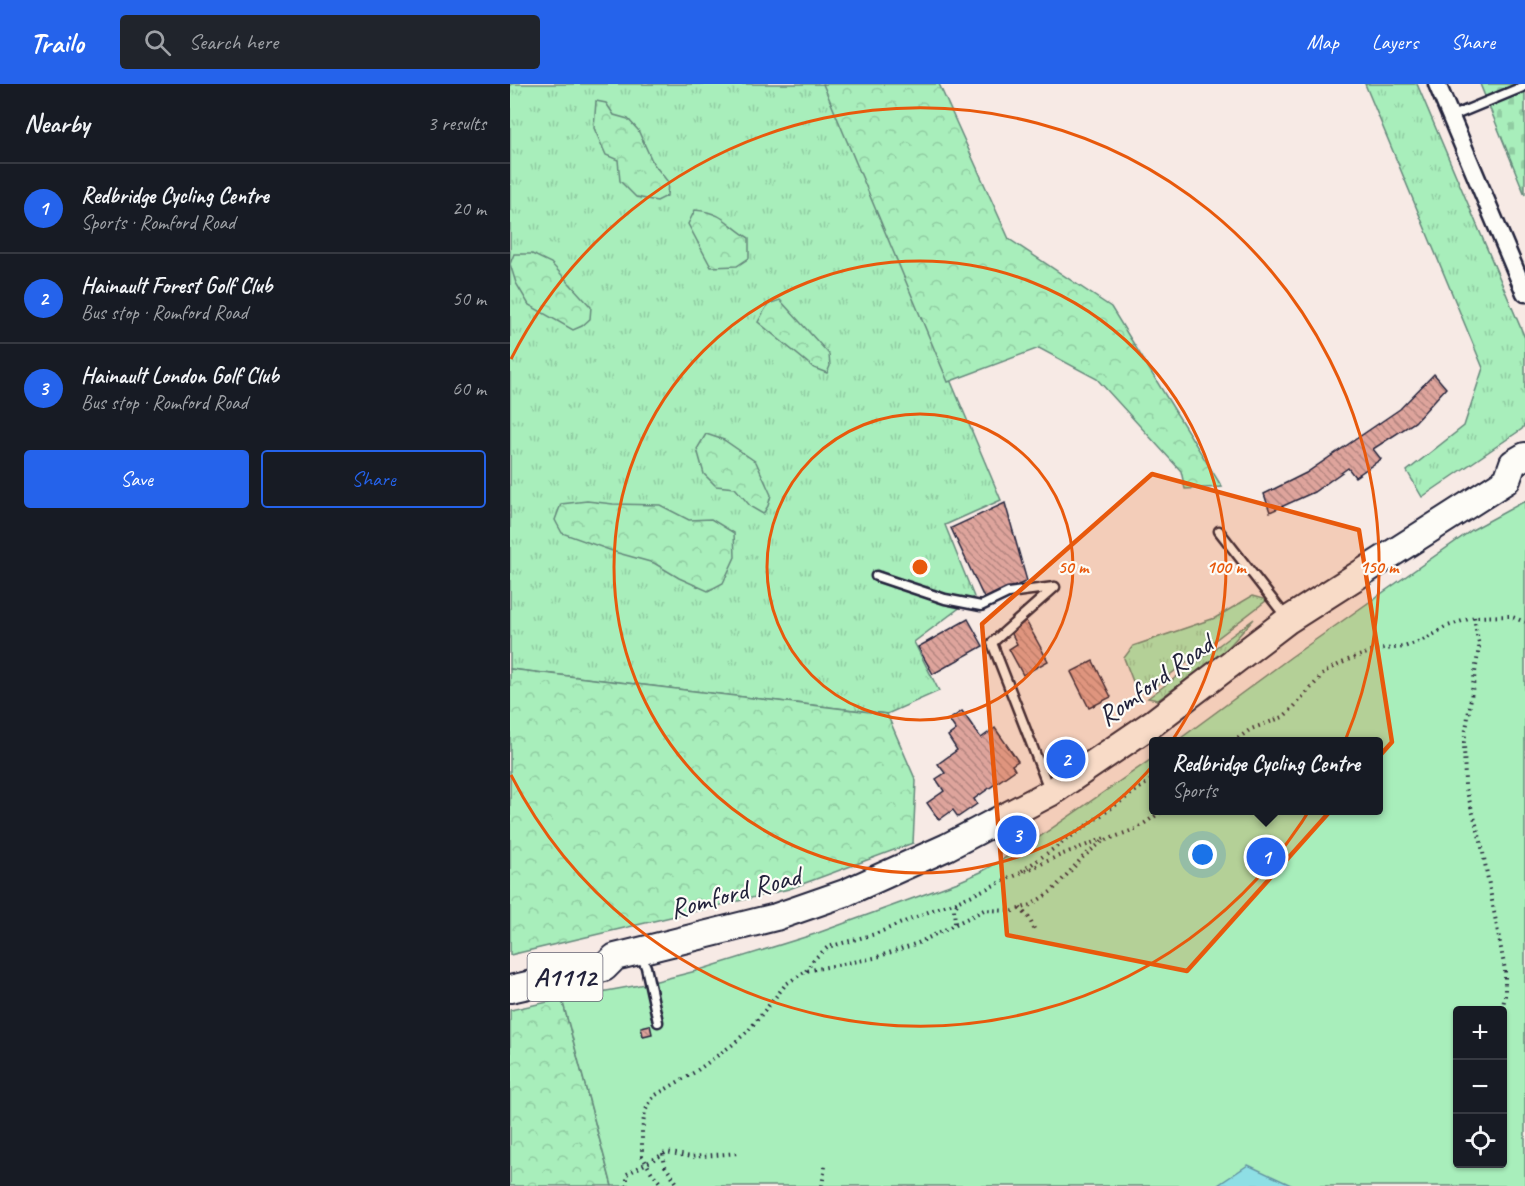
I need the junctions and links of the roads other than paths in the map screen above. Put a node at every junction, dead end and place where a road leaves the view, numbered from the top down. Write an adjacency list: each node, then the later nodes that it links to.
1 (1437, 84): 3 (street)
2 (1525, 86): 3 (lane)
3 (1450, 117): 4 (street)
4 (1525, 293)
5 (1525, 456): 6 (main road, Romford Road / A1112)
6 (1516, 481): 9 (main road, Romford Road / A1112)
7 (1219, 531): 9 (lane)
8 (876, 576): 10 (lane)
9 (1288, 620): 10 (main road, Romford Road / A1112)
10 (1050, 793): 11 (main road, Romford Road / A1112)
11 (627, 954): 12 (main road, Romford Road / A1112); 13 (main road, Romford Road / A1112); 14 (lane)
12 (510, 973)
13 (510, 989)
14 (657, 1022)

